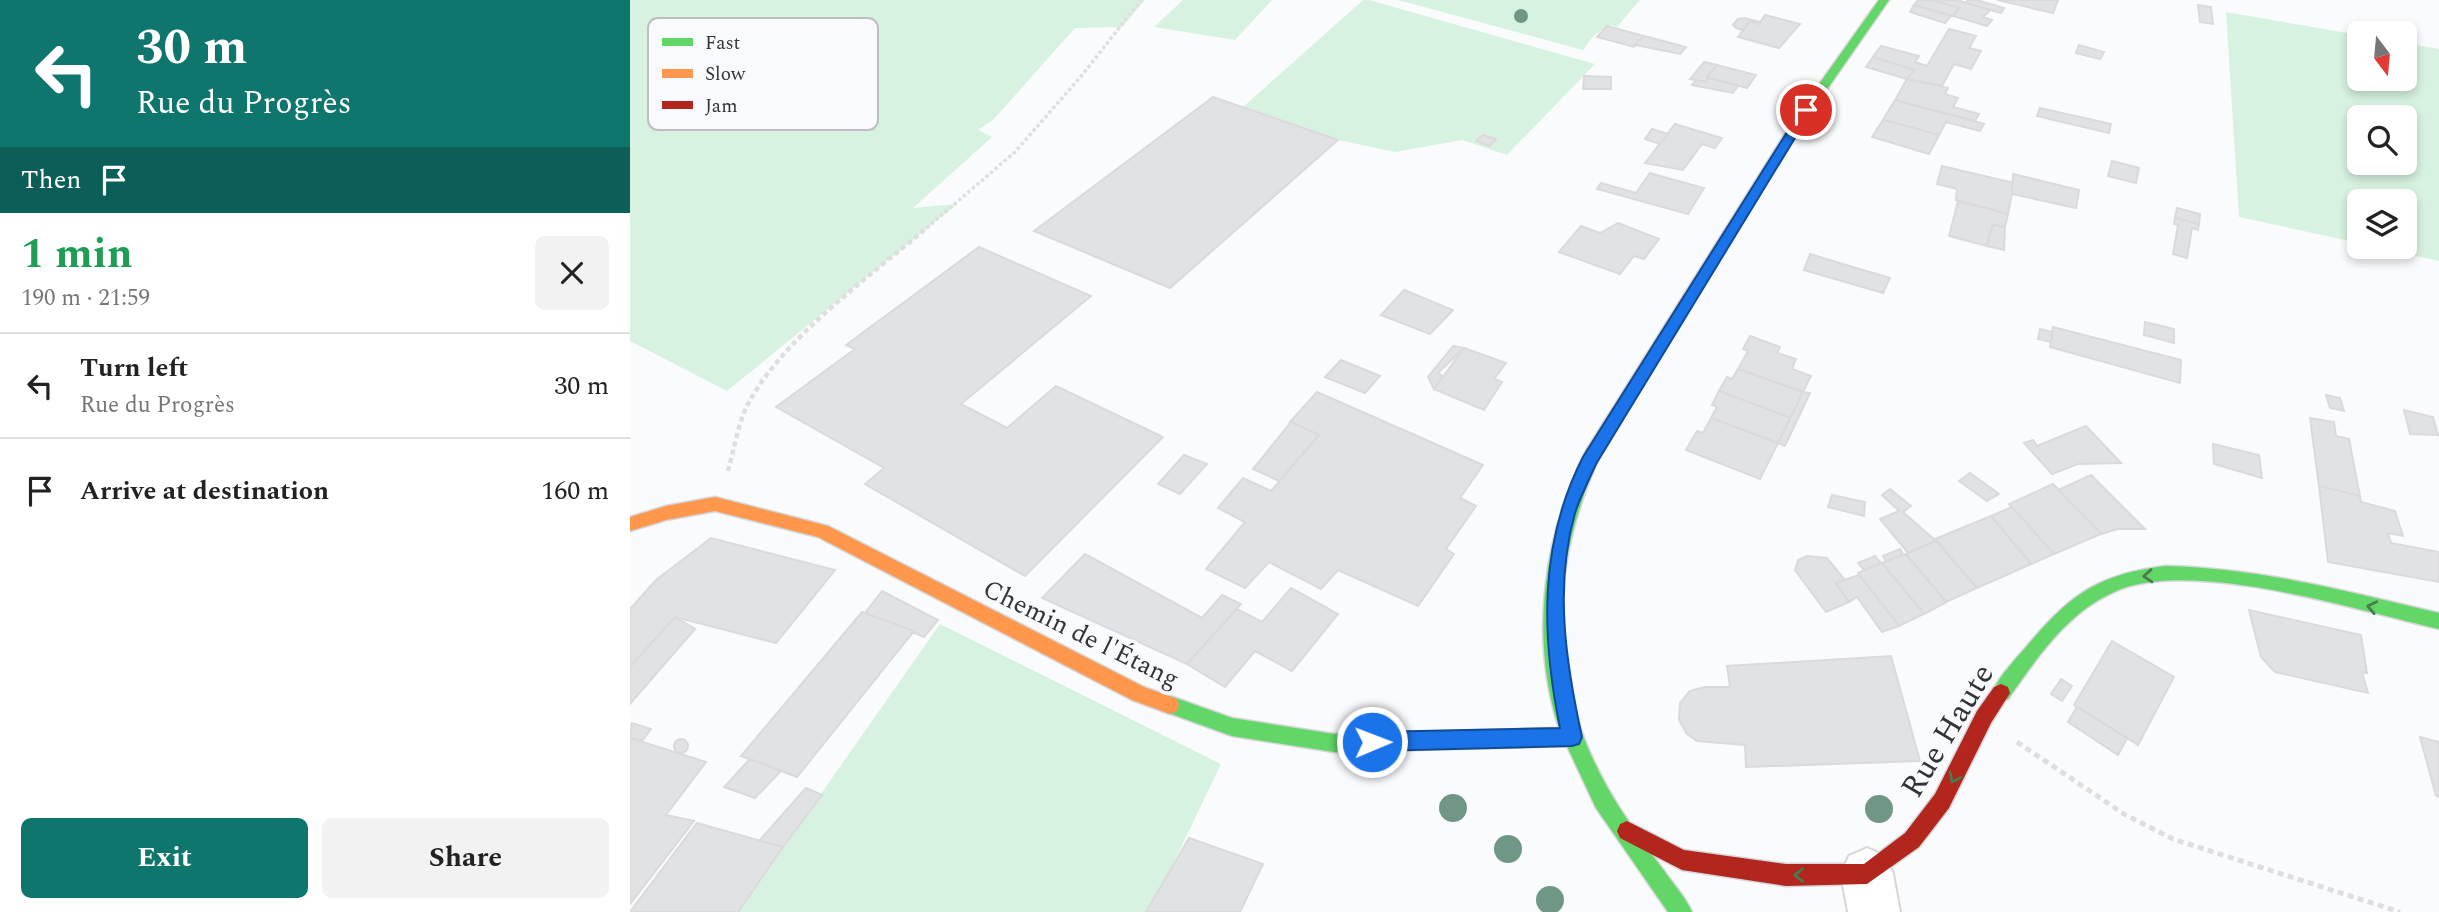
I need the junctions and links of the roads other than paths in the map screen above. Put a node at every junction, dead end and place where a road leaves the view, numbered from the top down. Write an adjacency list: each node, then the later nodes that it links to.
1 (1884, 0): 4 (street)
2 (630, 524): 4 (street, Chemin de l'Étang)
3 (2439, 621): 6 (street, Rue Haute, one-way to 6)
4 (1572, 737): 5 (street)
5 (1622, 828): 6 (street, Rue Haute, one-way to 5); 7 (street)
6 (1871, 893)
7 (1681, 912)

